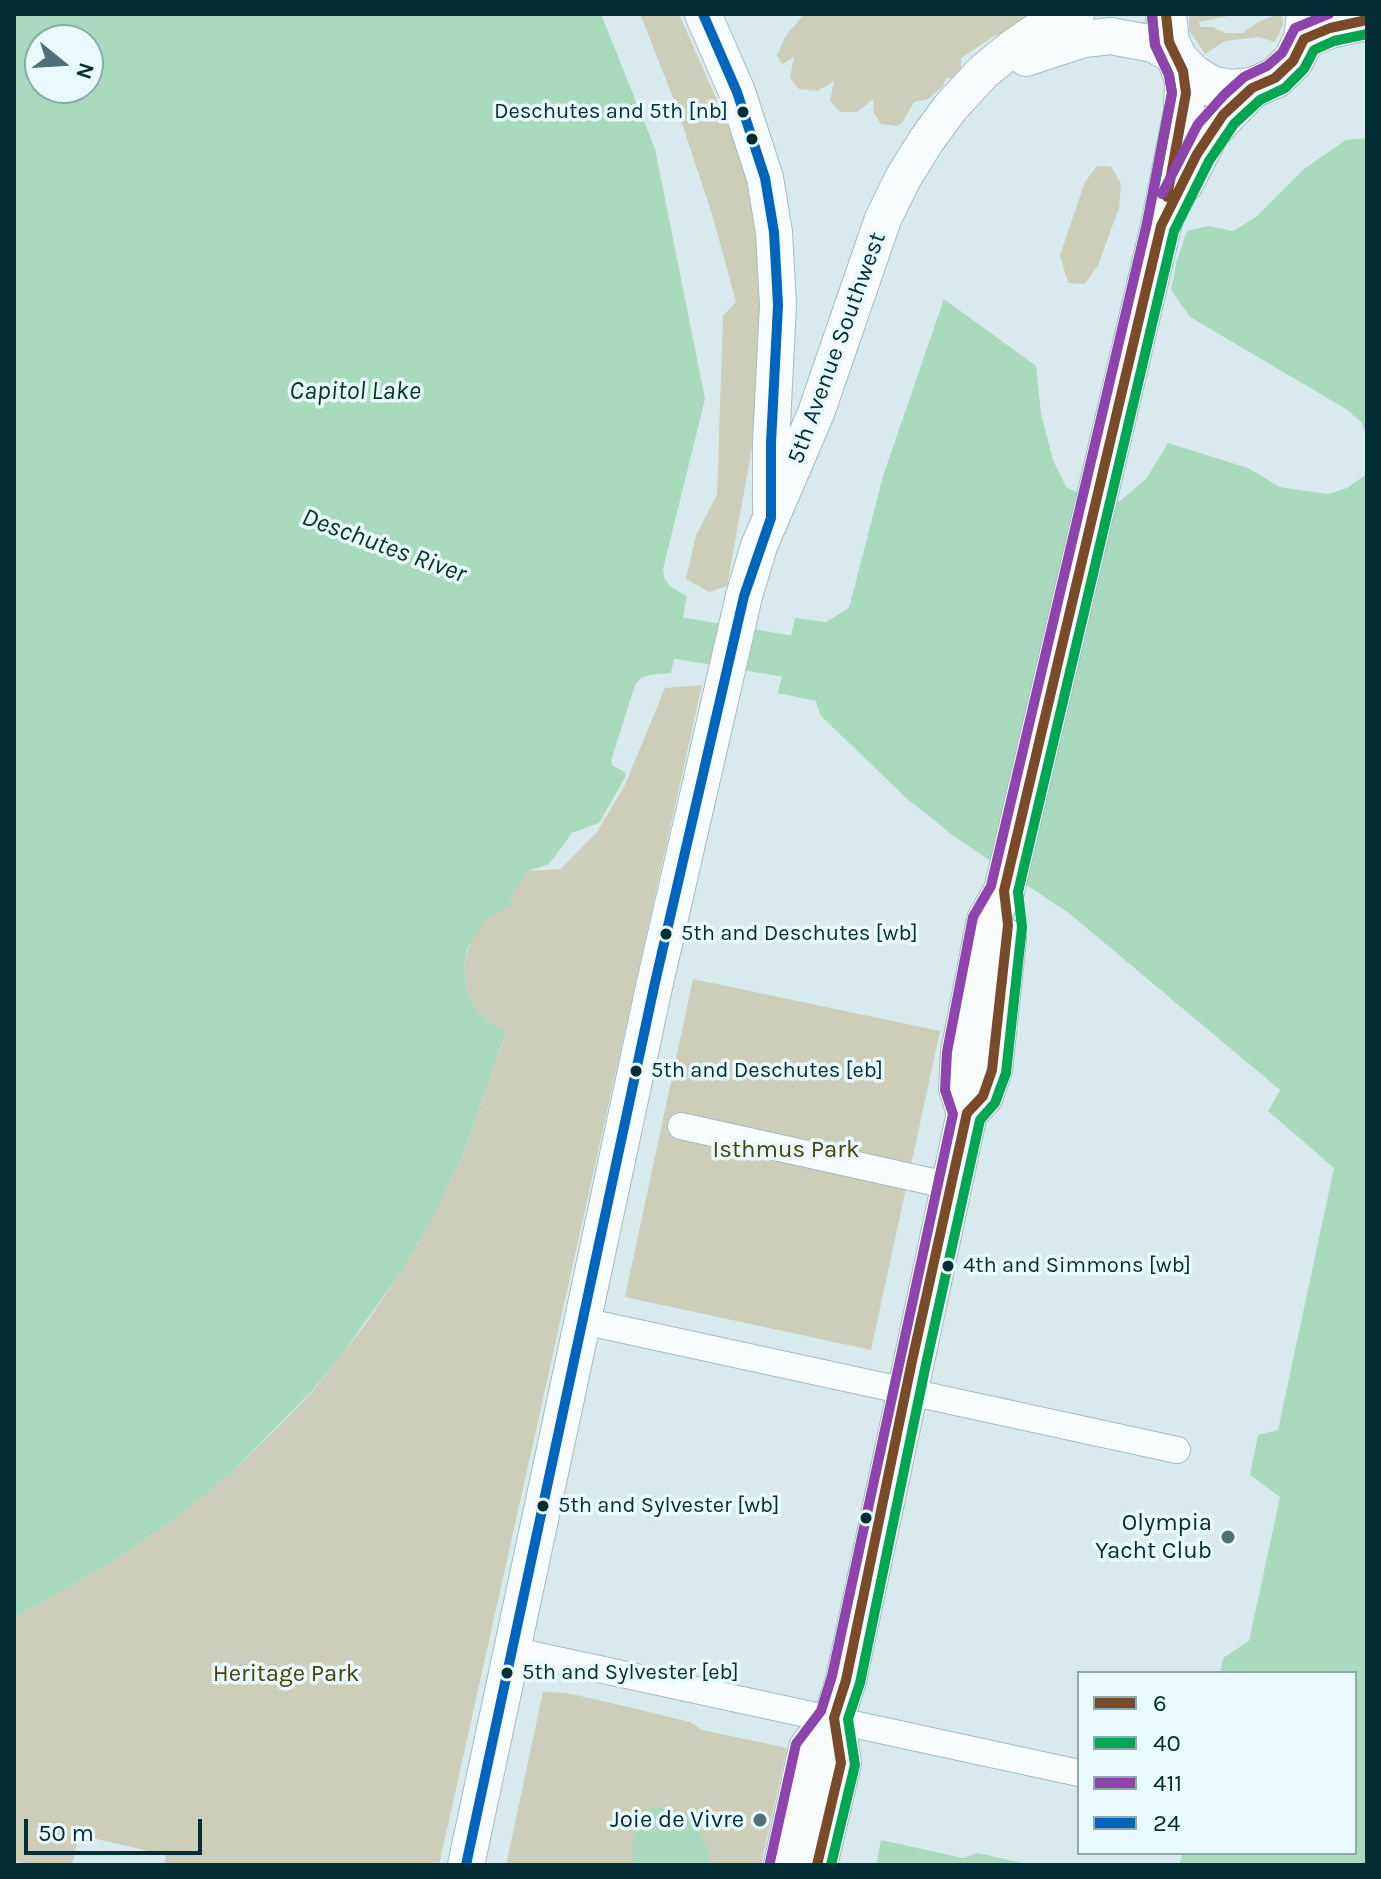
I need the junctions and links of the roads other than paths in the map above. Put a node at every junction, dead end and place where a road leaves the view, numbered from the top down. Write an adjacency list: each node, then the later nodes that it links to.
1 (703, 14): 10 (street)
2 (1076, 14): 7 (street, 5th Avenue Southwest)
3 (1166, 14): 6 (main road)
4 (1367, 20): 5 (main road)
5 (1305, 27): 8 (main road)
6 (1180, 70): 7 (street, 5th Avenue Southwest); 8 (main road); 9 (main road)
7 (983, 72): 10 (street, 5th Avenue Southwest)
8 (1252, 88): 9 (main road)
9 (1161, 226): 12 (main road)
10 (771, 518): 13 (street, 5th Avenue Southwest)
11 (681, 1126): 12 (street)
12 (951, 1186): 14 (main road)
13 (583, 1321): 14 (street); 16 (street, 5th Avenue Southwest)
14 (906, 1390): 15 (street); 17 (main road)
15 (1177, 1450)
16 (511, 1650): 17 (street); 19 (street, 5th Avenue Southwest)
17 (834, 1718): 18 (street); 20 (main road); 21 (main road)
18 (1077, 1773)
19 (466, 1865)
20 (784, 1865)
21 (817, 1865)

